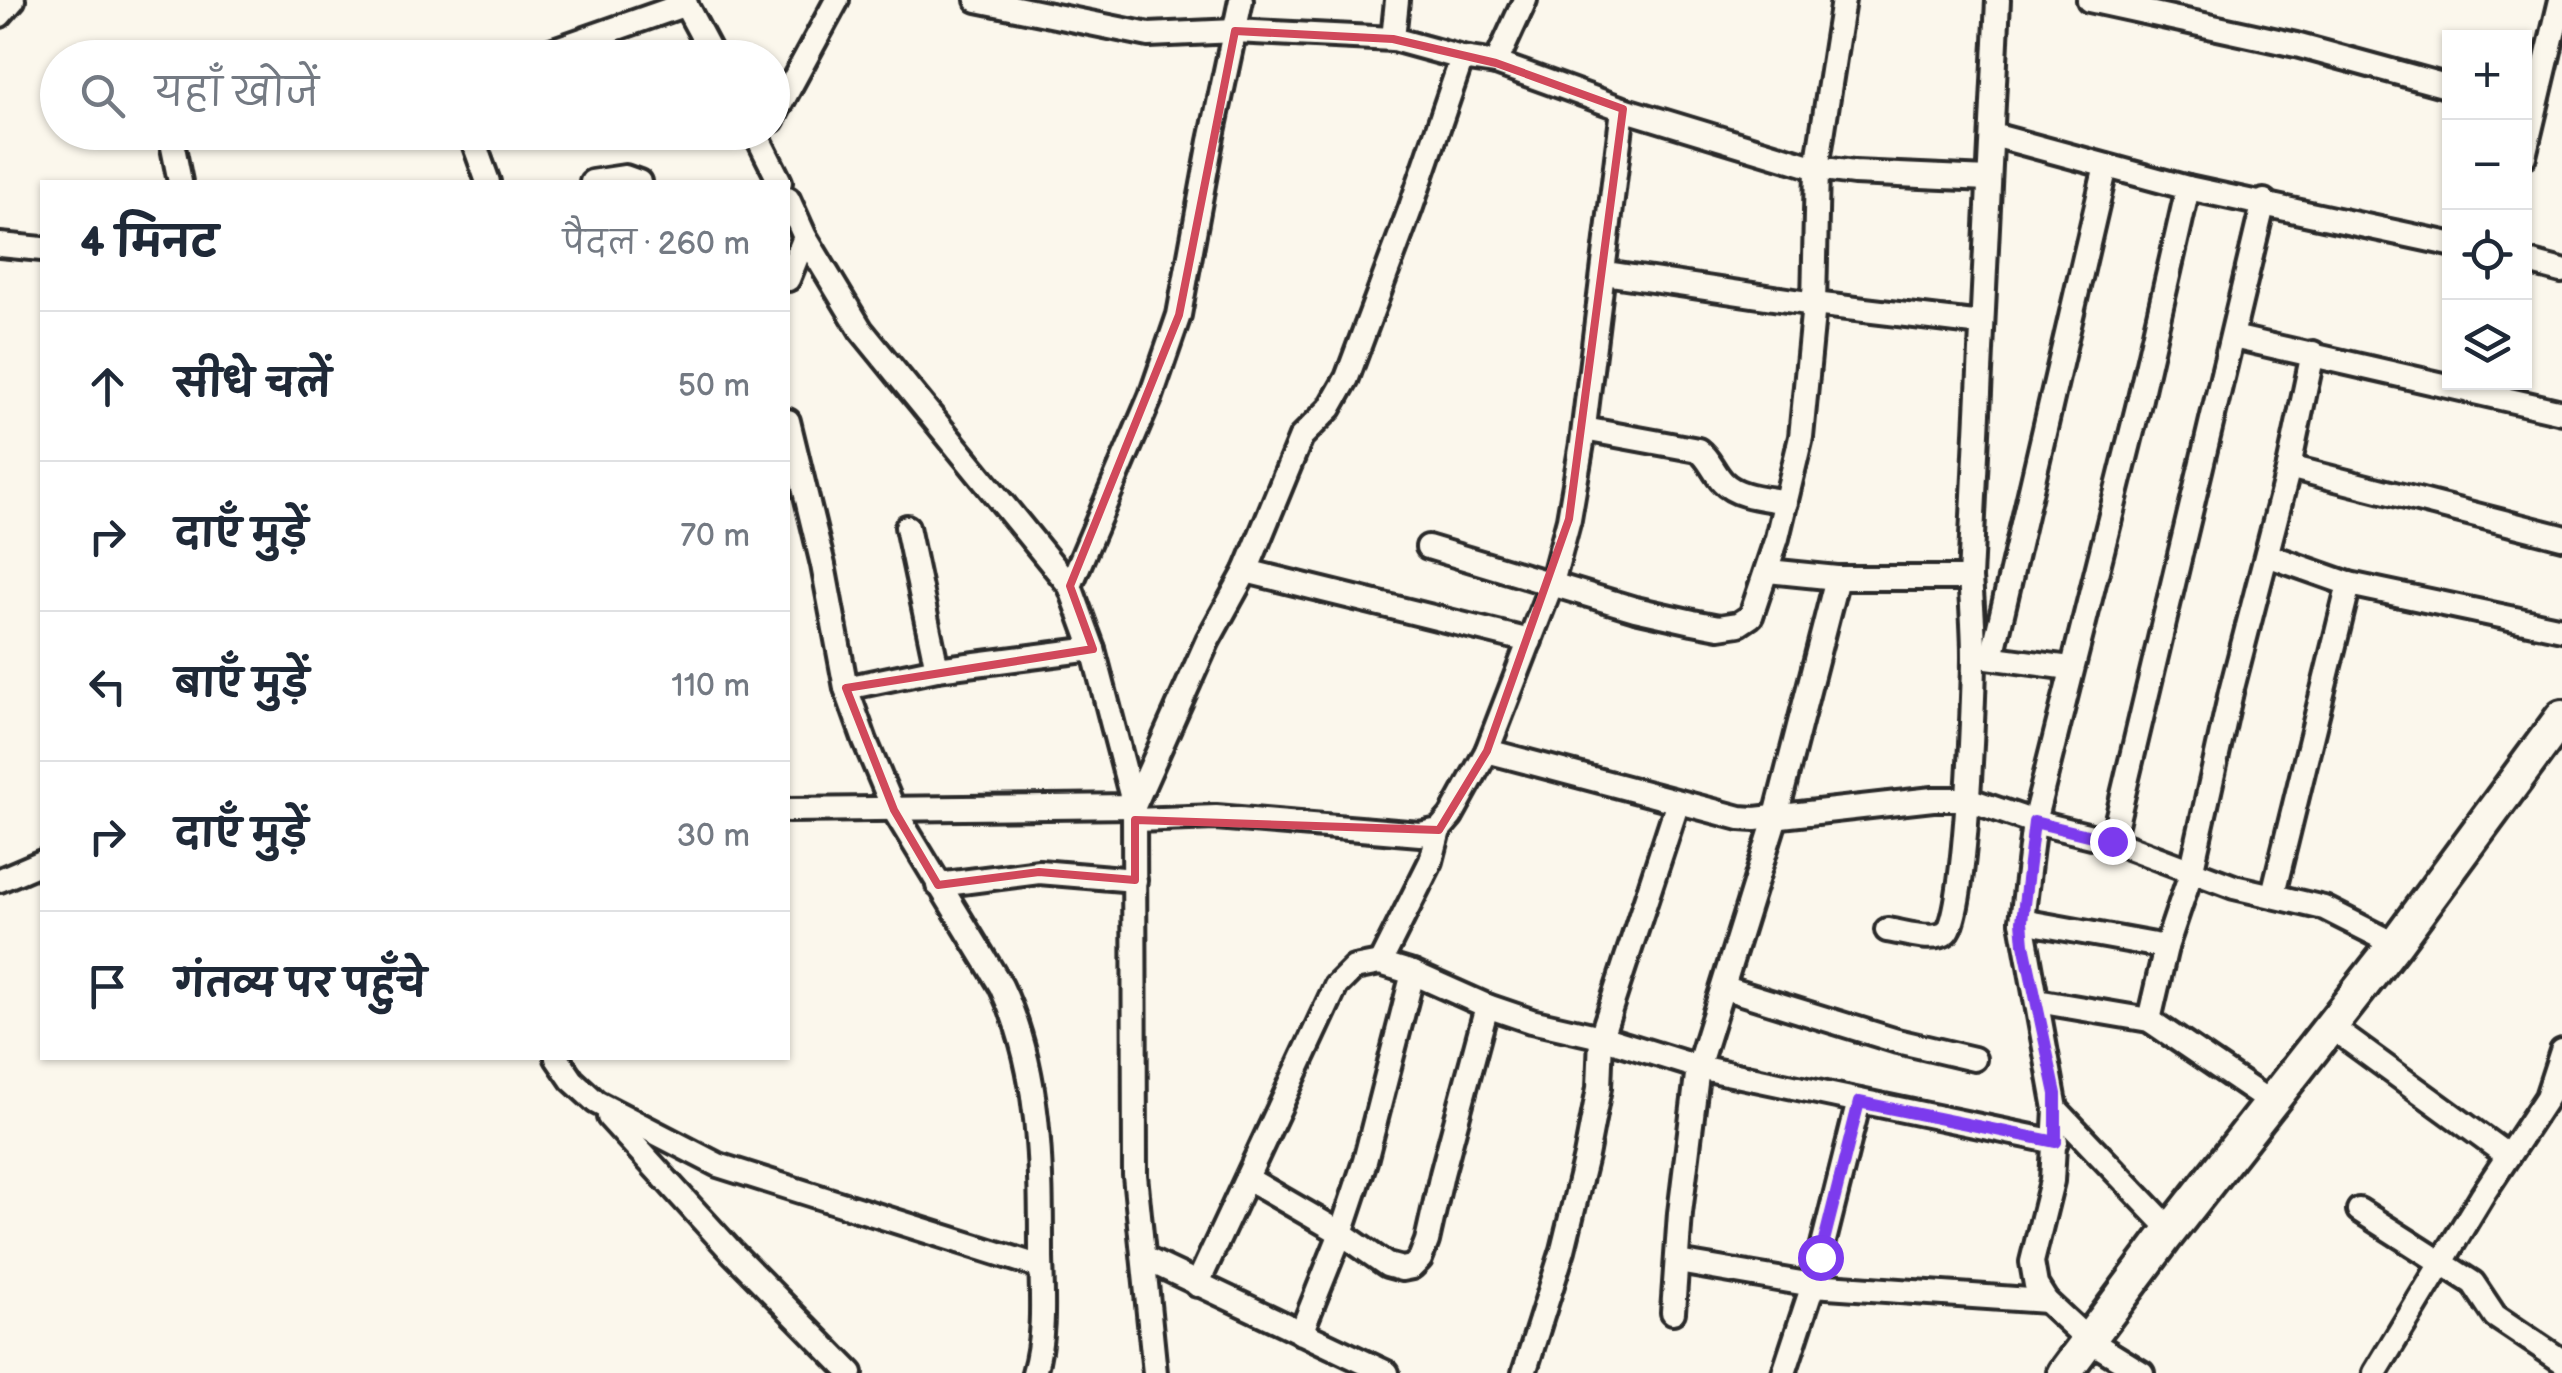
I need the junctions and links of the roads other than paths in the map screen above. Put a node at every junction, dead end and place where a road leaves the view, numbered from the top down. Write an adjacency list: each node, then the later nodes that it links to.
1 (13, 0): 13 (street)
2 (837, 0): 21 (street)
3 (977, 0): 12 (street)
4 (1241, 0): 14 (street)
5 (1397, 0): 15 (street)
6 (1524, 0): 19 (street)
7 (1843, 0): 29 (street)
8 (1998, 0): 24 (street)
9 (2089, 0): 20 (street)
10 (2562, 0): 22 (street)
11 (684, 2): 16 (street); 17 (street)
12 (1070, 10): 14 (street)
13 (0, 16)
14 (1235, 31): 15 (street); 66 (street)
15 (1393, 39): 18 (street)
16 (580, 40)
17 (704, 40)
18 (1462, 58): 19 (street); 61 (street)
19 (1496, 63): 23 (street)
20 (2442, 85)
21 (790, 87)
22 (2532, 100)
23 (1623, 108): 29 (street); 45 (street)
24 (1993, 135): 28 (street); 30 (street)
25 (174, 150): 31 (street)
26 (476, 150): 32 (street)
27 (766, 150): 35 (street)
28 (2106, 166): 36 (street); 70 (street)
29 (1818, 168): 30 (street); 47 (street)
30 (1988, 179): 48 (street)
31 (180, 180)
32 (487, 180)
33 (605, 180): 34 (street)
34 (634, 180)
35 (779, 180)
36 (2188, 188): 37 (street); 71 (street)
37 (2264, 202): 40 (street); 49 (street)
38 (790, 203): 39 (street)
39 (805, 237): 46 (street); 66 (street)
40 (2442, 242)
41 (0, 246): 42 (street)
42 (40, 248)
43 (2532, 263): 44 (street)
44 (2562, 271)
45 (1605, 273): 47 (street); 52 (street)
46 (790, 275)
47 (1814, 304): 48 (street); 55 (street)
48 (1982, 324): 63 (street)
49 (2233, 337): 50 (street); 84 (street)
50 (2312, 353): 51 (street); 54 (street)
51 (2562, 412)
52 (1584, 429): 55 (street); 64 (street)
53 (791, 453): 73 (street)
54 (2290, 467): 57 (street); 59 (street)
55 (1786, 502): 60 (street)
56 (906, 527): 72 (street)
57 (2562, 538)
58 (1428, 547): 64 (street)
59 (2267, 555): 65 (street); 86 (street)
60 (1768, 571): 62 (street); 64 (street)
61 (1246, 572): 68 (street); 80 (street)
62 (1837, 578): 63 (street); 81 (street)
63 (1970, 578): 70 (street)
64 (1552, 583): 68 (street)
65 (2349, 584): 67 (street); 90 (street)
66 (1070, 586): 69 (street)
67 (2562, 629)
68 (1530, 641): 75 (street)
69 (1094, 650): 72 (street); 80 (street)
70 (1983, 656): 71 (street); 76 (street)
71 (2070, 668): 82 (street)
72 (936, 669): 73 (street)
73 (846, 688): 79 (street)
74 (2562, 717): 93 (street)
75 (1487, 751): 77 (street); 83 (street)
76 (1967, 799): 81 (street); 82 (street); 92 (street)
77 (1678, 802): 81 (street); 102 (street)
78 (790, 810): 79 (street)
79 (894, 810): 80 (street); 89 (street)
80 (1134, 813): 83 (street); 88 (street)
81 (1776, 816): 97 (street)
82 (2034, 822): 84 (street); 91 (street)
83 (1439, 830): 95 (street)
84 (2112, 841): 86 (street)
85 (40, 863): 87 (street)
86 (2191, 873): 90 (street); 94 (street)
87 (0, 880)
88 (1135, 880): 89 (street); 118 (street)
89 (938, 884): 121 (street)
90 (2273, 894): 93 (street)
91 (2022, 921): 94 (street); 98 (street)
92 (1887, 930)
93 (2396, 944): 101 (street)
94 (2166, 947): 100 (street)
95 (1380, 964): 96 (street); 114 (street)
96 (1412, 972): 99 (street); 117 (street)
97 (1725, 988): 104 (street); 105 (street)
98 (2037, 1001): 100 (street); 111 (street)
99 (1487, 1006): 102 (street); 117 (street)
100 (2149, 1020): 110 (street)
101 (2331, 1027): 110 (street); 113 (street)
102 (1601, 1037): 105 (street); 133 (street)
103 (2562, 1050): 107 (street)
104 (1974, 1059)
105 (1698, 1067): 109 (street); 119 (street)
106 (574, 1069): 108 (street)
107 (2554, 1100): 113 (street)
108 (596, 1102): 121 (street); 129 (street)
109 (1859, 1102): 112 (street); 123 (street)
110 (2271, 1103): 116 (street)
111 (2056, 1109): 112 (street); 116 (street)
112 (2056, 1142): 124 (street)
113 (2508, 1156): 120 (street)
114 (1248, 1180): 117 (street); 122 (street)
115 (2359, 1210): 120 (street)
116 (2170, 1230): 127 (street)
117 (1342, 1233): 126 (street)
118 (1144, 1258): 122 (street); 131 (street)
119 (1678, 1262): 123 (street); 125 (street)
120 (2441, 1262): 128 (street); 137 (street)
121 (1041, 1267): 130 (street)
122 (1198, 1285): 126 (street)
123 (1812, 1285): 124 (street); 134 (street)
124 (2046, 1301): 127 (street)
125 (1673, 1312)
126 (1301, 1334): 132 (street)
127 (2088, 1339): 135 (street); 136 (street)
128 (2562, 1362): 138 (street)
129 (850, 1373)
130 (1034, 1373)
131 (1155, 1373)
132 (1387, 1373)
133 (1524, 1373)
134 (1784, 1373)
135 (2064, 1373)
136 (2142, 1373)
137 (2374, 1373)
138 (2559, 1373)

